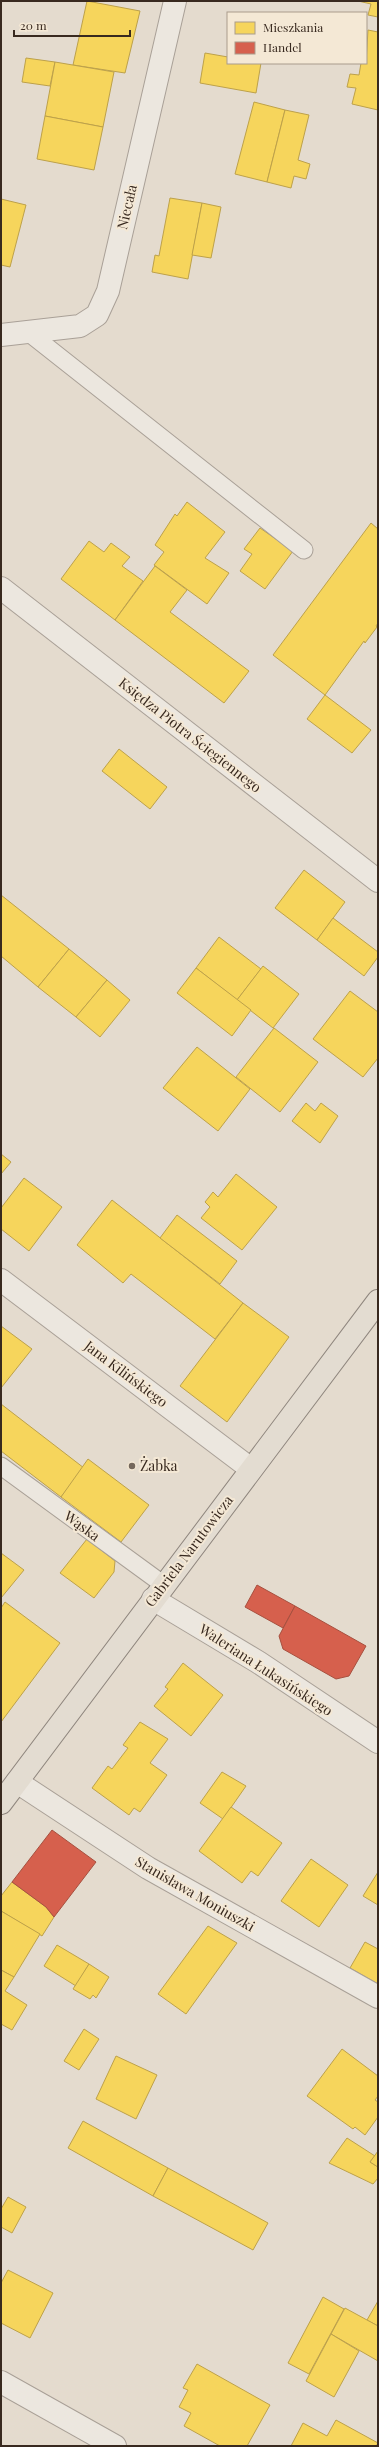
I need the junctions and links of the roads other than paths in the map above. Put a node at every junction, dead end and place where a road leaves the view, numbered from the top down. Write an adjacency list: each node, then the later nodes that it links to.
1 (175, 1): 2 (street, Niecała)
2 (28, 332): 3 (street, Niecała); 4 (lane)
3 (1, 335)
4 (304, 550)
5 (1, 588): 6 (street, Księdza Piotra Ściegiennego)
6 (378, 881)
7 (1, 1280): 10 (street, Jana Kilińskiego)
8 (378, 1301): 10 (main road, Gabriela Narutowicza)
9 (1, 1466): 11 (lane, Wąska)
10 (251, 1469): 11 (main road, Gabriela Narutowicza)
11 (159, 1592): 12 (street, Waleriana Łukasińskiego); 13 (main road, Gabriela Narutowicza)
12 (378, 1742)
13 (17, 1782): 14 (main road, Gabriela Narutowicza); 15 (street, Stanisława Moniuszki)
14 (1, 1803)
15 (378, 1997)
16 (1, 2382): 17 (street)
17 (115, 2446)

